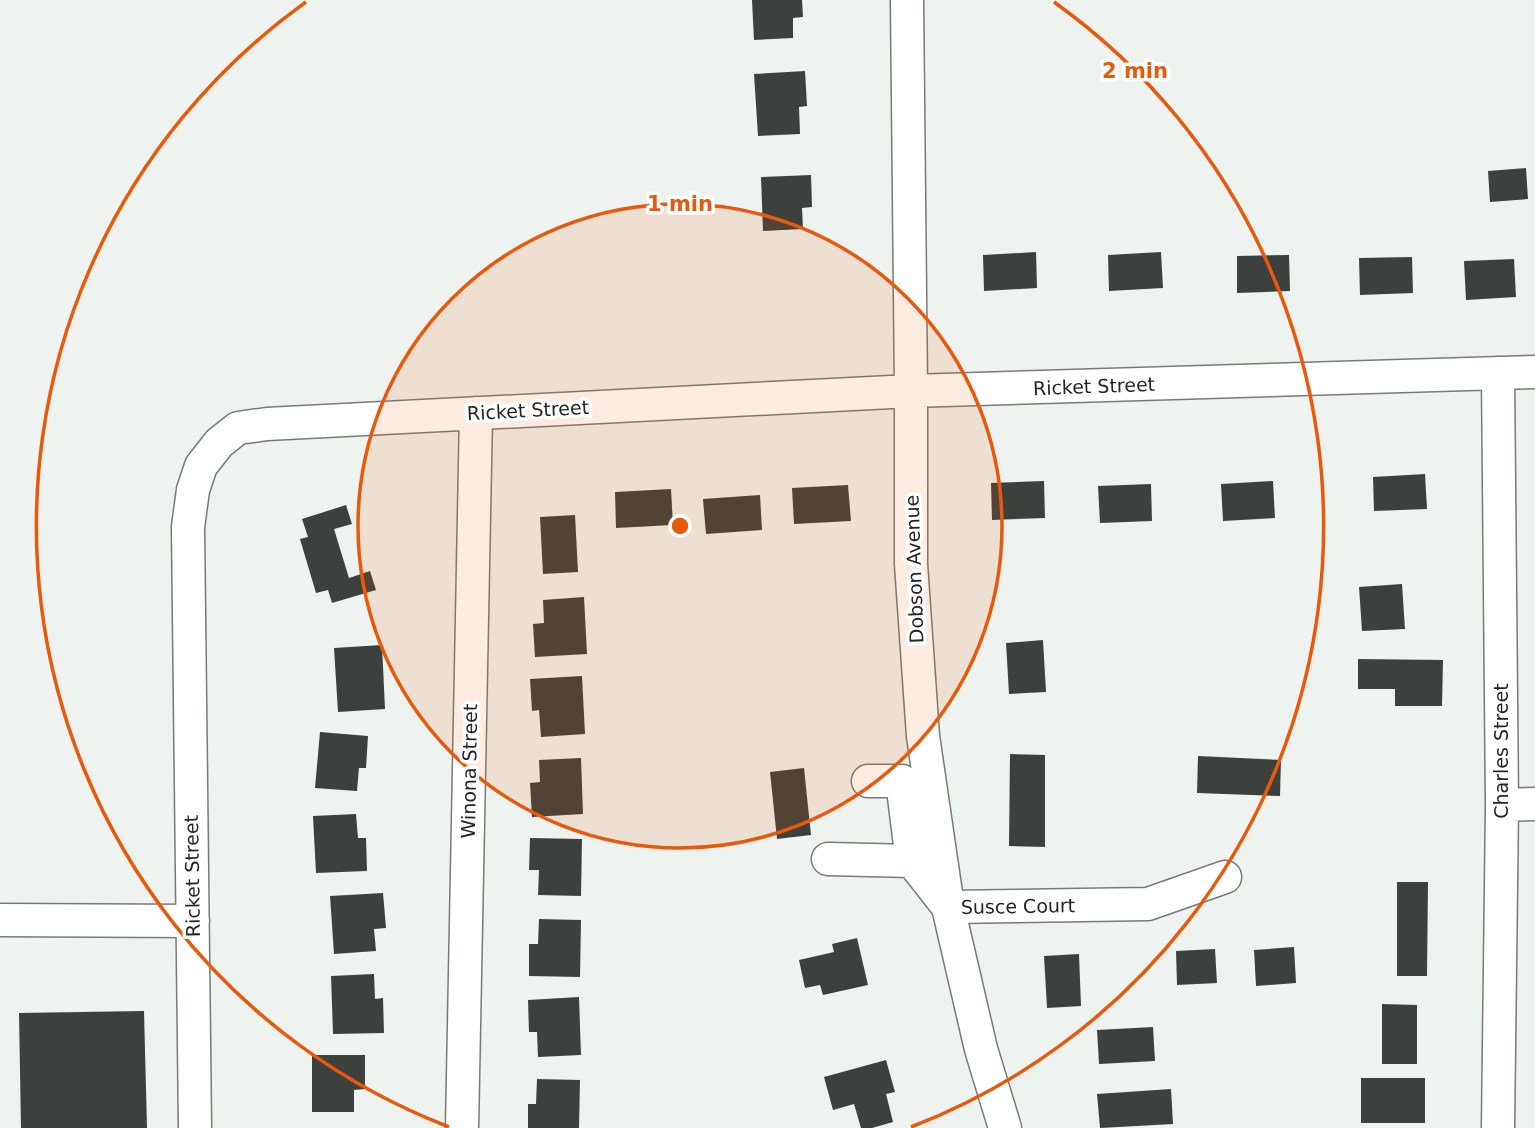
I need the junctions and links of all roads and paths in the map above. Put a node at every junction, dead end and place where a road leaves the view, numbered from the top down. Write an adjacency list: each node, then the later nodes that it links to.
1 (907, 0): 4 (street, Dobson Avenue)
2 (1535, 372): 3 (street, Ricket Street)
3 (1498, 373): 4 (street, Ricket Street); 8 (street, Charles Street)
4 (911, 391): 5 (street, Ricket Street); 12 (street, Dobson Avenue)
5 (475, 413): 14 (street, Ricket Street); 16 (street, Winona Street)
6 (868, 781): 10 (street)
7 (1535, 804): 8 (street)
8 (1502, 805): 18 (street, Charles Street)
9 (828, 859): 10 (street)
10 (912, 861): 12 (street, Susce Court)
11 (1225, 877): 12 (street, Susce Court)
12 (948, 907): 17 (street, Dobson Avenue)
13 (0, 920): 14 (street)
14 (193, 921): 15 (street, Ricket Street)
15 (195, 1128)
16 (461, 1128)
17 (1004, 1128)
18 (1498, 1128)

